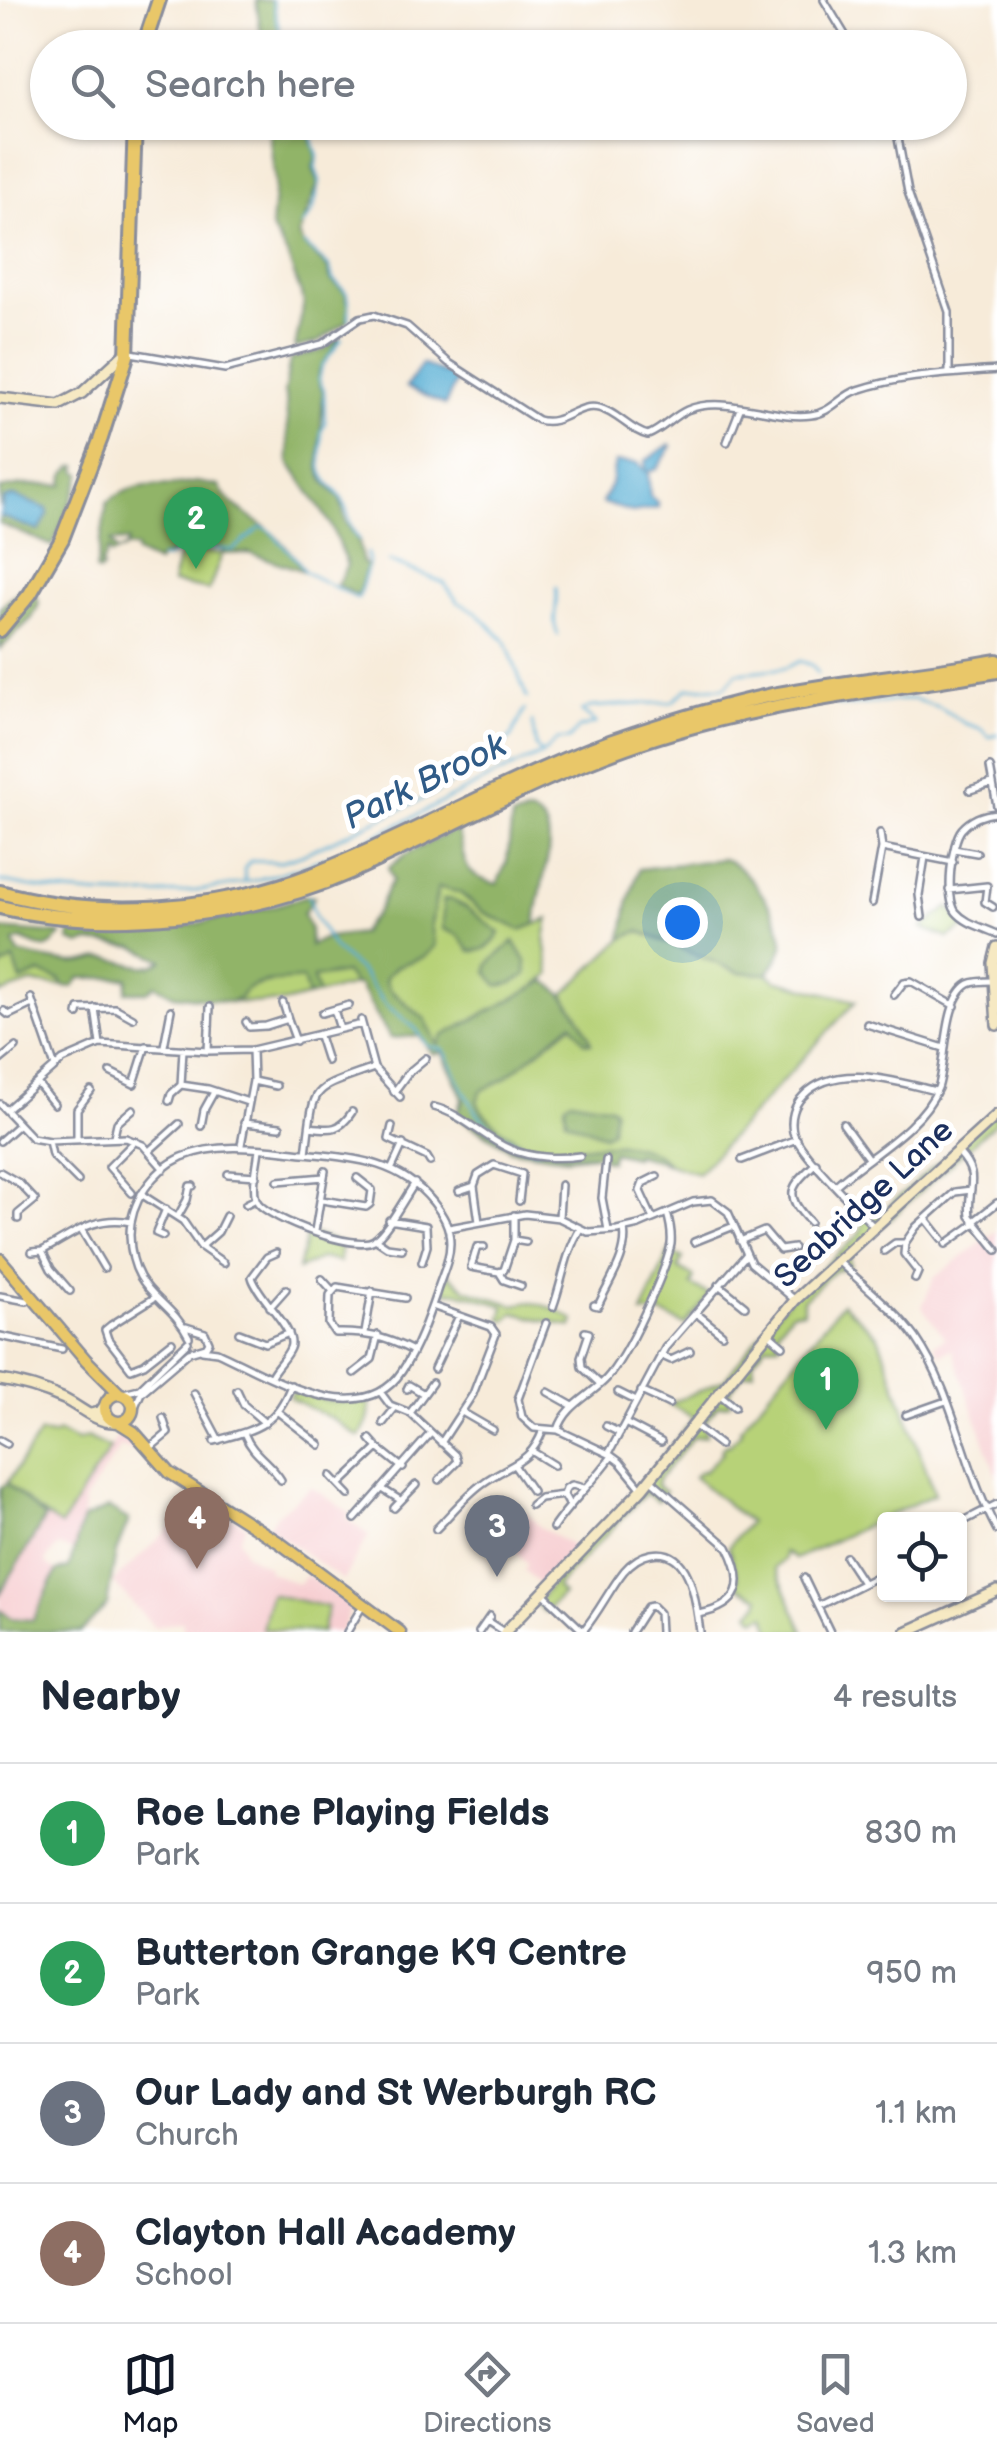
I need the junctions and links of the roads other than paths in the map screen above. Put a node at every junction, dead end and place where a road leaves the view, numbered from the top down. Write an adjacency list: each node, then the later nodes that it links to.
1 (159, 0): 3 (highway)
2 (824, 0): 4 (street)
3 (149, 30)
4 (842, 30)
5 (133, 140): 7 (highway)
6 (898, 140): 9 (street)
7 (127, 355): 10 (street); 11 (street); 13 (highway)
8 (997, 370): 9 (street)
9 (949, 373): 11 (street)
10 (0, 398)
11 (740, 409): 12 (street)
12 (727, 442)
13 (0, 630)
14 (997, 661): 26 (highway)
15 (997, 671): 29 (highway)
16 (990, 767): 17 (street)
17 (992, 783): 18 (street); 19 (street)
18 (970, 790)
19 (997, 810): 22 (street)
20 (880, 832): 21 (street)
21 (882, 848): 24 (street); 28 (street)
22 (954, 849): 23 (street); 25 (street)
23 (977, 853)
24 (926, 857): 25 (street); 31 (street)
25 (953, 862): 27 (street)
26 (0, 890)
27 (949, 890): 30 (street); 32 (street)
28 (872, 903)
29 (0, 904)
30 (992, 907)
31 (922, 917)
32 (997, 934)
33 (997, 947): 34 (street)
34 (994, 981): 38 (street); 50 (street)
35 (894, 996): 38 (street)
36 (283, 1003): 47 (street)
37 (349, 1005): 42 (street)
38 (955, 1006): 58 (street)
39 (210, 1007): 61 (street)
40 (95, 1008): 41 (street); 43 (street); 54 (street)
41 (78, 1009)
42 (334, 1010): 44 (street); 51 (street)
43 (132, 1013)
44 (322, 1013)
45 (172, 1014): 57 (street)
46 (8, 1015): 65 (street)
47 (288, 1019): 48 (street); 53 (street)
48 (246, 1022)
49 (867, 1024): 58 (street)
50 (997, 1025)
51 (340, 1029): 52 (street); 66 (street)
52 (319, 1035): 53 (street); 64 (street)
53 (296, 1041): 60 (street)
54 (100, 1044): 55 (street); 65 (street)
55 (146, 1046): 57 (street); 67 (street)
56 (16, 1047): 63 (street)
57 (164, 1047): 59 (street)
58 (944, 1048): 72 (street)
59 (183, 1049): 61 (street); 71 (street)
60 (252, 1050): 61 (street); 68 (street)
61 (208, 1051)
62 (426, 1058): 66 (street)
63 (0, 1060)
64 (327, 1062)
65 (56, 1066): 70 (street)
66 (374, 1068): 90 (street)
67 (110, 1072)
68 (253, 1081): 69 (street); 76 (street)
69 (273, 1082)
70 (37, 1083): 78 (street); 81 (street)
71 (181, 1085): 74 (street); 75 (street)
72 (936, 1091): 94 (street); 105 (street)
73 (92, 1092): 93 (street)
74 (214, 1092): 76 (street); 88 (street)
75 (169, 1100)
76 (248, 1102): 84 (street)
77 (0, 1104): 81 (street)
78 (54, 1104)
79 (434, 1107): 104 (street)
80 (133, 1108): 92 (street)
81 (6, 1110): 86 (street)
82 (352, 1112): 90 (street)
83 (997, 1115): 102 (street, Seabridge Lane)
84 (244, 1123): 91 (street); 99 (street)
85 (843, 1124): 105 (street)
86 (18, 1125): 95 (street); 96 (street)
87 (174, 1126): 101 (street)
88 (201, 1126)
89 (392, 1126): 98 (street)
90 (310, 1127): 103 (street)
91 (277, 1128)
92 (114, 1136): 93 (street); 97 (street)
93 (77, 1139): 96 (street)
94 (797, 1140): 107 (street); 109 (street)
95 (0, 1141)
96 (49, 1141): 117 (street)
97 (134, 1141): 101 (street); 126 (street)
98 (404, 1144): 108 (street); 110 (street)
99 (241, 1146): 100 (street); 111 (street)
100 (259, 1148): 103 (street); 114 (street)
101 (149, 1151): 111 (street)
102 (957, 1151): 124 (street); 148 (street, Seabridge Lane)
103 (306, 1153): 110 (street)
104 (580, 1156)
105 (867, 1158): 121 (street)
106 (606, 1160): 153 (street)
107 (742, 1160)
108 (430, 1162)
109 (816, 1163): 121 (street); 145 (street)
110 (392, 1168): 119 (street)
111 (164, 1169): 127 (street)
112 (0, 1172): 135 (street)
113 (228, 1174): 114 (street)
114 (256, 1176): 129 (street)
115 (657, 1176): 140 (street)
116 (358, 1178): 130 (street)
117 (78, 1181)
118 (278, 1181): 130 (street)
119 (415, 1183): 141 (street); 149 (street)
120 (561, 1185): 139 (street)
121 (836, 1185): 148 (street)
122 (189, 1186): 137 (street)
123 (474, 1186): 125 (street); 128 (street); 144 (street)
124 (971, 1190): 142 (street); 146 (street)
125 (459, 1191)
126 (128, 1192)
127 (141, 1194): 133 (street); 143 (street)
128 (518, 1197)
129 (256, 1199): 131 (street); 154 (street)
130 (322, 1200): 154 (street)
131 (246, 1204)
132 (997, 1204): 146 (street)
133 (166, 1209): 137 (street); 155 (street)
134 (668, 1212): 140 (street); 147 (street); 227 (street)
135 (17, 1214)
136 (514, 1215): 139 (street); 144 (street); 157 (street)
137 (178, 1216): 162 (street)
138 (226, 1216): 162 (street)
139 (559, 1218): 150 (street)
140 (652, 1219): 151 (street)
141 (389, 1220): 156 (street); 174 (street)
142 (926, 1220): 146 (street); 161 (street)
143 (131, 1222): 152 (street); 187 (street)
144 (479, 1222): 149 (street)
145 (810, 1222)
146 (974, 1223): 166 (street)
147 (734, 1226): 158 (street); 160 (street)
148 (873, 1226): 173 (street, Seabridge Lane)
149 (448, 1228): 193 (street)
150 (580, 1229): 153 (street); 191 (street)
151 (624, 1229): 153 (street); 192 (street)
152 (82, 1230): 167 (street); 176 (street)
153 (608, 1230)
154 (315, 1232): 156 (street)
155 (164, 1236)
156 (375, 1240): 165 (street)
157 (514, 1240): 159 (street); 177 (street)
158 (740, 1240): 164 (street); 171 (street)
159 (526, 1242)
160 (698, 1242)
161 (905, 1243): 169 (street); 179 (street)
162 (201, 1247): 175 (street)
163 (484, 1247): 177 (street)
164 (794, 1248)
165 (402, 1250)
166 (997, 1250)
167 (42, 1251): 168 (street); 184 (street)
168 (32, 1252)
169 (884, 1252)
170 (276, 1253): 195 (street)
171 (746, 1255): 180 (street); 189 (street)
172 (0, 1259): 221 (main road)
173 (837, 1259): 189 (street, Seabridge Lane); 241 (street)
174 (422, 1262)
175 (224, 1263)
176 (104, 1268)
177 (500, 1272): 181 (street)
178 (322, 1279): 183 (street)
179 (915, 1279)
180 (719, 1285): 194 (street); 196 (street)
181 (521, 1286)
182 (286, 1289): 195 (street)
183 (332, 1290): 185 (street); 202 (street)
184 (70, 1291)
185 (372, 1291): 188 (street); 202 (street)
186 (0, 1296): 190 (street)
187 (154, 1298): 198 (street); 210 (street)
188 (402, 1299)
189 (795, 1300): 205 (street, Seabridge Lane)
190 (26, 1301)
191 (556, 1304)
192 (594, 1305)
193 (432, 1306): 197 (street); 216 (street)
194 (744, 1306)
195 (270, 1307): 203 (street)
196 (696, 1313): 204 (street); 219 (street)
197 (459, 1316): 222 (street); 248 (street)
198 (183, 1326): 200 (street); 209 (street)
199 (547, 1328): 260 (street)
200 (194, 1330): 209 (street); 211 (street)
201 (239, 1332): 203 (street)
202 (365, 1332): 206 (street)
203 (289, 1333): 214 (street)
204 (722, 1334)
205 (768, 1334): 212 (street, Seabridge Lane); 238 (street, Seabridge Lane)
206 (378, 1335): 216 (street); 223 (street)
207 (588, 1335): 227 (street)
208 (0, 1336): 213 (street)
209 (189, 1340): 215 (street); 236 (street)
210 (172, 1342)
211 (209, 1342): 215 (street); 218 (street)
212 (784, 1346)
213 (62, 1349)
214 (290, 1349): 220 (street); 224 (street)
215 (198, 1350): 218 (street); 246 (street)
216 (413, 1351): 231 (street)
217 (690, 1351): 219 (street)
218 (216, 1352): 224 (street)
219 (660, 1355): 234 (street)
220 (299, 1357)
221 (86, 1360): 236 (main road); 240 (main road)
222 (436, 1366)
223 (354, 1373)
224 (271, 1376): 228 (street)
225 (0, 1380): 250 (street)
226 (432, 1384): 237 (street)
227 (600, 1384): 243 (street)
228 (291, 1385): 231 (street); 247 (street)
229 (407, 1385): 237 (street)
230 (237, 1390): 254 (street)
231 (381, 1392): 245 (street)
232 (548, 1392): 243 (street)
233 (618, 1392): 239 (street)
234 (641, 1392): 239 (street); 242 (street)
235 (194, 1393): 265 (street)
236 (121, 1394): 240 (main road); 246 (main road)
237 (424, 1394): 249 (street)
238 (719, 1394): 244 (street); 257 (street, Seabridge Lane)
239 (636, 1401): 256 (street)
240 (106, 1402): 250 (street); 252 (main road)
241 (946, 1402): 251 (street); 295 (street)
242 (670, 1404)
243 (574, 1406): 261 (street)
244 (735, 1407)
245 (395, 1408): 249 (street); 255 (street)
246 (133, 1412): 252 (main road); 262 (main road)
247 (278, 1412): 254 (street); 269 (street)
248 (462, 1412): 259 (street); 268 (street)
249 (410, 1413): 264 (street)
250 (89, 1414): 252 (street)
251 (906, 1415)
252 (117, 1422): 262 (main road)
253 (162, 1423): 272 (street)
254 (265, 1423): 265 (street)
255 (383, 1423)
256 (625, 1423): 263 (street); 267 (street)
257 (694, 1425): 270 (street); 279 (street, Seabridge Lane)
258 (607, 1429): 263 (street)
259 (492, 1430)
260 (542, 1430): 261 (street); 273 (street)
261 (558, 1430): 274 (street)
262 (134, 1432): 272 (main road)
263 (620, 1433): 274 (street)
264 (430, 1434): 268 (street); 277 (street)
265 (244, 1435): 280 (street)
266 (370, 1439): 271 (street)
267 (661, 1442)
268 (441, 1443): 281 (street)
269 (320, 1445)
270 (720, 1445)
271 (378, 1448): 277 (street); 282 (street)
272 (148, 1450): 307 (main road)
273 (533, 1452): 275 (street); 276 (street)
274 (610, 1455): 284 (street); 285 (street)
275 (514, 1465): 287 (street); 299 (street)
276 (554, 1465)
277 (403, 1468): 286 (street)
278 (331, 1476): 282 (street)
279 (650, 1479): 285 (street, Seabridge Lane); 309 (street)
280 (281, 1480)
281 (439, 1480)
282 (340, 1484): 288 (street)
283 (416, 1485): 290 (street)
284 (584, 1488): 289 (street); 291 (street)
285 (642, 1489): 306 (street, Seabridge Lane)
286 (384, 1490): 290 (street); 296 (street)
287 (532, 1492)
288 (349, 1495)
289 (564, 1495): 291 (street); 293 (street)
290 (400, 1500): 294 (street)
291 (569, 1504): 298 (street)
292 (997, 1504): 295 (street)
293 (531, 1505)
294 (394, 1508)
295 (986, 1510): 297 (street); 300 (street)
296 (356, 1519)
297 (967, 1520)
298 (554, 1528)
299 (436, 1529)
300 (997, 1530)
301 (846, 1557): 304 (street)
302 (877, 1577): 304 (street)
303 (804, 1578): 308 (street)
304 (863, 1584): 308 (street)
305 (997, 1591): 319 (street)
306 (542, 1592): 310 (street); 314 (street, Seabridge Lane)
307 (362, 1606): 311 (street); 312 (main road)
308 (818, 1606): 318 (street)
309 (698, 1614): 310 (street); 317 (street)
310 (584, 1631)
311 (348, 1632)
312 (400, 1632)
313 (479, 1632): 314 (street)
314 (505, 1632)
315 (632, 1632): 316 (street)
316 (660, 1632)
317 (700, 1632)
318 (830, 1632)
319 (906, 1632)

